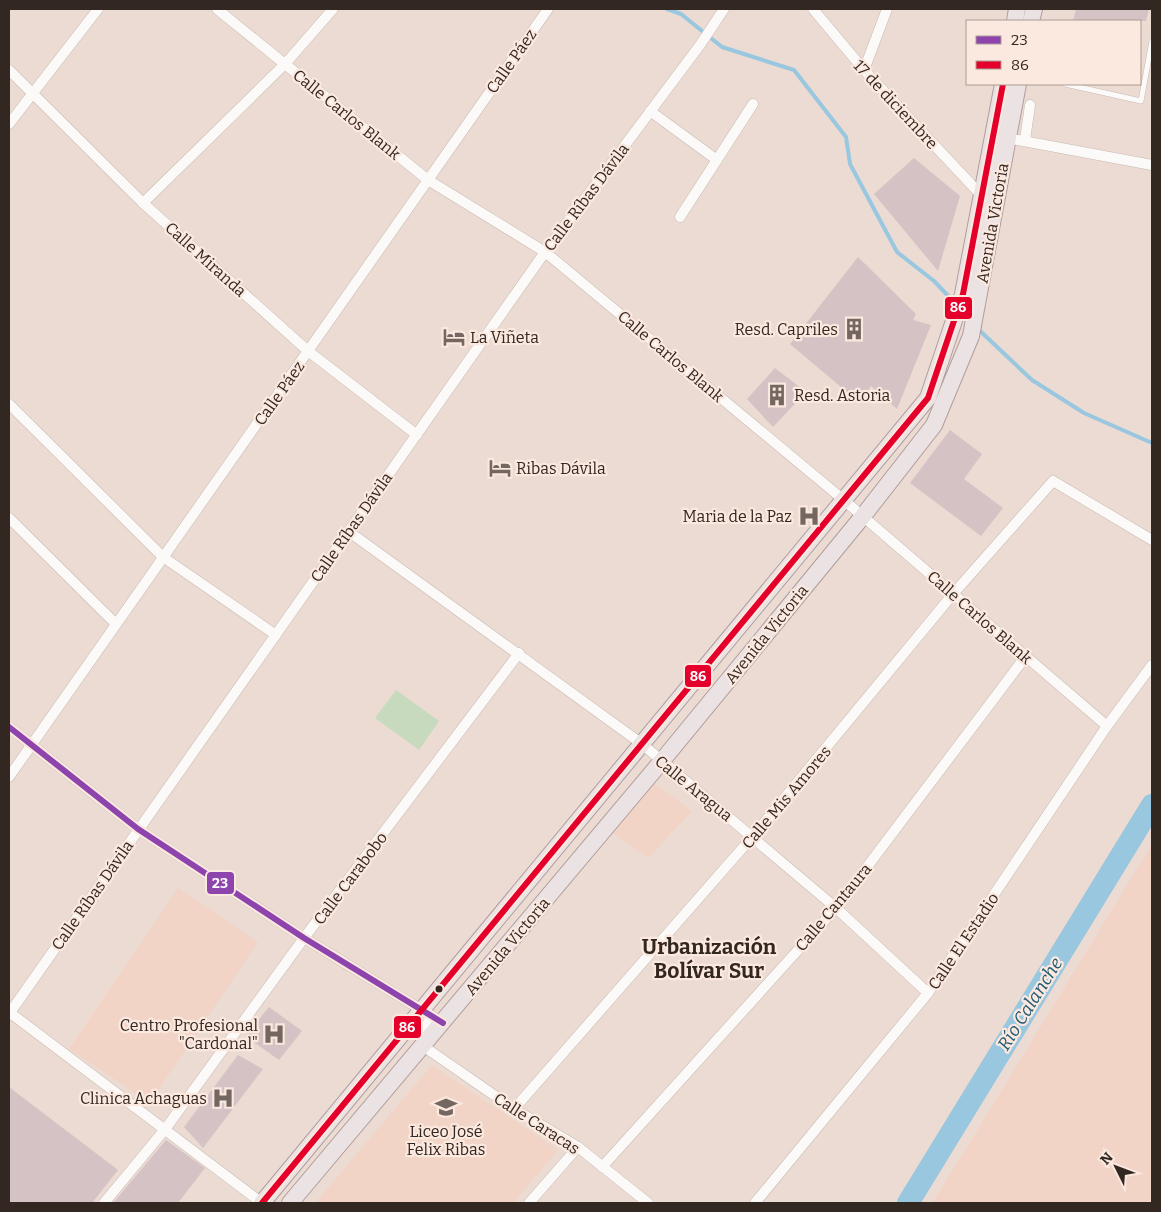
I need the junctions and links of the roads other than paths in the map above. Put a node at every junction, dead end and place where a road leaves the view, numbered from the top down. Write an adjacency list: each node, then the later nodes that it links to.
1 (98, 9): 15 (street)
2 (217, 9): 9 (street, Calle Carlos Blank)
3 (333, 9): 9 (street)
4 (548, 9): 24 (street, Calle Páez)
5 (724, 9): 18 (street, Calle Ríbas Dávila)
6 (813, 9): 11 (street, 17 de diciembre)
7 (887, 9): 11 (street)
8 (1152, 41): 14 (lane)
9 (285, 64): 24 (street, Calle Carlos Blank); 26 (street)
10 (9, 70): 15 (street, Calle Miranda)
11 (864, 70): 25 (street, 17 de diciembre)
12 (1015, 85): 25 (main road, Avenida Victoria)
13 (1015, 85): 20 (main road, Avenida Victoria)
14 (1069, 85)
15 (32, 93): 19 (street); 26 (street, Calle Miranda)
16 (753, 104): 22 (street)
17 (1030, 105): 21 (street)
18 (650, 111): 22 (street); 28 (street, Calle Ríbas Dávila)
19 (9, 124)
20 (1007, 138): 21 (street); 33 (main road, Avenida Victoria)
21 (1025, 140): 23 (street)
22 (717, 160): 27 (street)
23 (1152, 165)
24 (428, 180): 28 (street, Calle Carlos Blank); 29 (street, Calle Páez)
25 (982, 196): 32 (main road, Avenida Victoria)
26 (143, 203): 29 (street, Calle Miranda)
27 (680, 217)
28 (545, 252): 31 (street, Calle Ríbas Dávila); 32 (street, Calle Carlos Blank)
29 (308, 351): 31 (street, Calle Miranda); 37 (street, Calle Páez)
30 (9, 404): 37 (street)
31 (417, 435): 35 (street, Calle Ríbas Dávila)
32 (845, 501): 33 (street, Calle Carlos Blank); 46 (main road, Avenida Victoria)
33 (863, 516): 38 (street, Calle Carlos Blank); 48 (main road, Avenida Victoria)
34 (9, 518): 39 (street)
35 (348, 531): 40 (street, Calle Ríbas Dávila); 41 (street, Calle Aragua)
36 (1152, 540): 38 (street, Calle Mis Amores)
37 (163, 557): 39 (street, Calle Páez); 40 (street)
38 (953, 594): 42 (street, Calle Carlos Blank); 51 (street, Calle Mis Amores)
39 (116, 624): 47 (street, Calle Páez)
40 (276, 635): 50 (street, Calle Ríbas Dávila)
41 (519, 653): 46 (street, Calle Aragua); 53 (street, Calle Carabobo)
42 (1026, 656): 44 (street, Calle Carlos Blank); 52 (street, Calle Cantaura)
43 (1152, 666): 44 (street, Calle El Estadio)
44 (1107, 726): 54 (street, Calle El Estadio)
45 (9, 727): 47 (street)
46 (642, 744): 48 (street, Calle Aragua); 56 (main road, Avenida Victoria)
47 (30, 746): 49 (street, Calle Páez); 50 (street)
48 (661, 762): 51 (street, Calle Aragua); 56 (main road, Avenida Victoria)
49 (9, 777)
50 (138, 829): 53 (street); 55 (street, Calle Ríbas Dávila)
51 (754, 836): 52 (street, Calle Aragua); 58 (street, Calle Mis Amores)
52 (836, 908): 54 (street, Calle Aragua); 61 (street, Calle Cantaura)
53 (304, 938): 56 (street); 59 (street, Calle Carabobo)
54 (928, 993): 67 (street, Calle El Estadio)
55 (9, 1013): 59 (street)
56 (432, 1017): 57 (main road, Avenida Victoria); 63 (main road, Avenida Victoria)
57 (423, 1046): 58 (street, Calle Caracas); 64 (main road, Avenida Victoria)
58 (514, 1109): 60 (street, Calle Caracas)
59 (166, 1128): 62 (street, Calle Carabobo); 63 (street)
60 (578, 1147): 61 (street, Calle Caracas); 65 (street)
61 (602, 1167): 66 (street, Calle Caracas)
62 (104, 1203)
63 (262, 1203)
64 (290, 1203)
65 (529, 1203)
66 (648, 1203)
67 (755, 1203)

